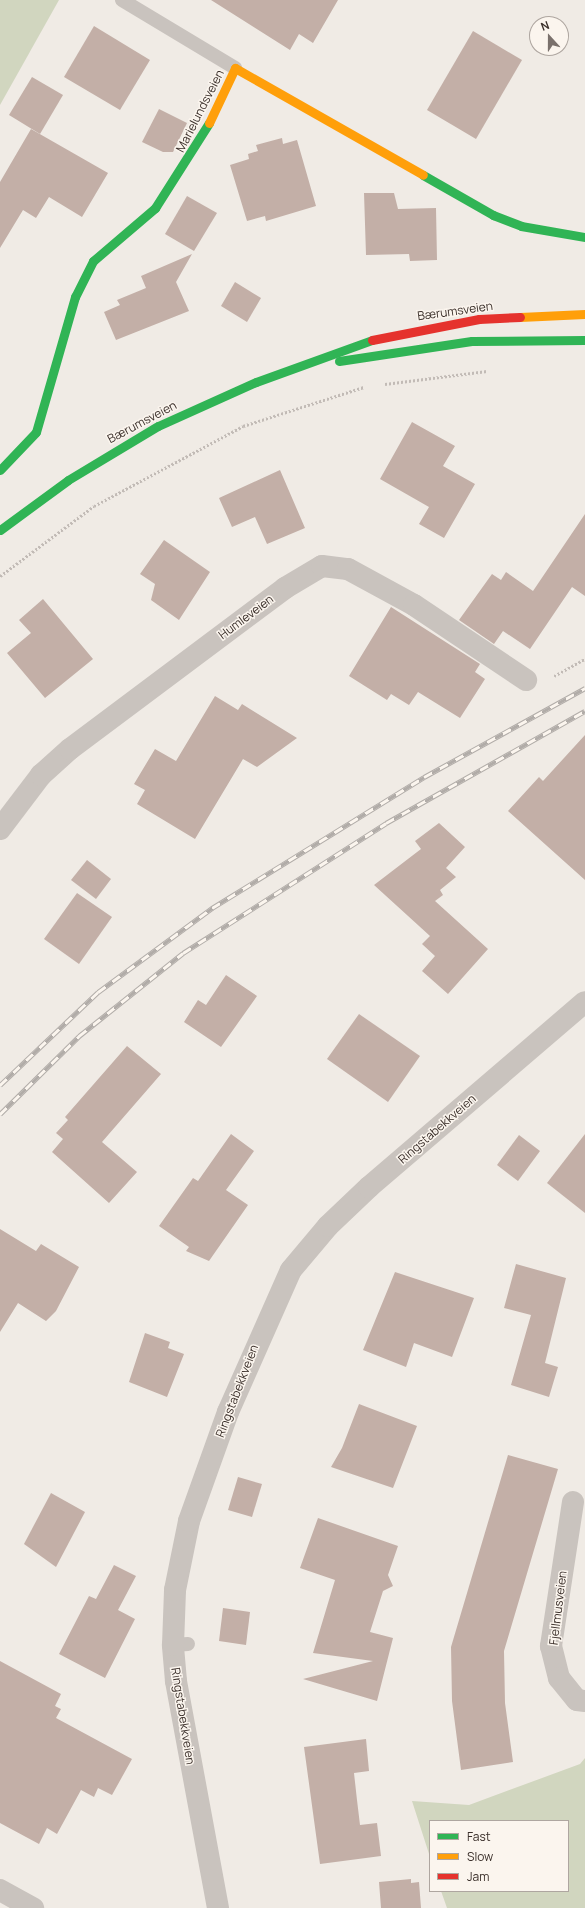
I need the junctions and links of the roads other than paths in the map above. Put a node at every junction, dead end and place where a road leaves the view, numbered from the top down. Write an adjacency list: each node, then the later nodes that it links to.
1 (122, 0): 2 (lane)
2 (235, 68): 3 (main road, Marielundsveien); 7 (main road, Marielundsveien)
3 (585, 237)
4 (585, 314): 6 (main road, Bærumsveien)
5 (585, 340): 6 (main road, Bærumsveien)
6 (310, 364): 8 (main road, Bærumsveien)
7 (0, 470)
8 (0, 530)
9 (526, 680): 10 (street, Humleveien)
10 (0, 829)
11 (585, 1002): 16 (street, Ringstabekkveien)
12 (573, 1502): 13 (street, Fjellmusveien)
13 (585, 1701)
14 (0, 1890): 15 (street)
15 (33, 1908)
16 (218, 1908)

